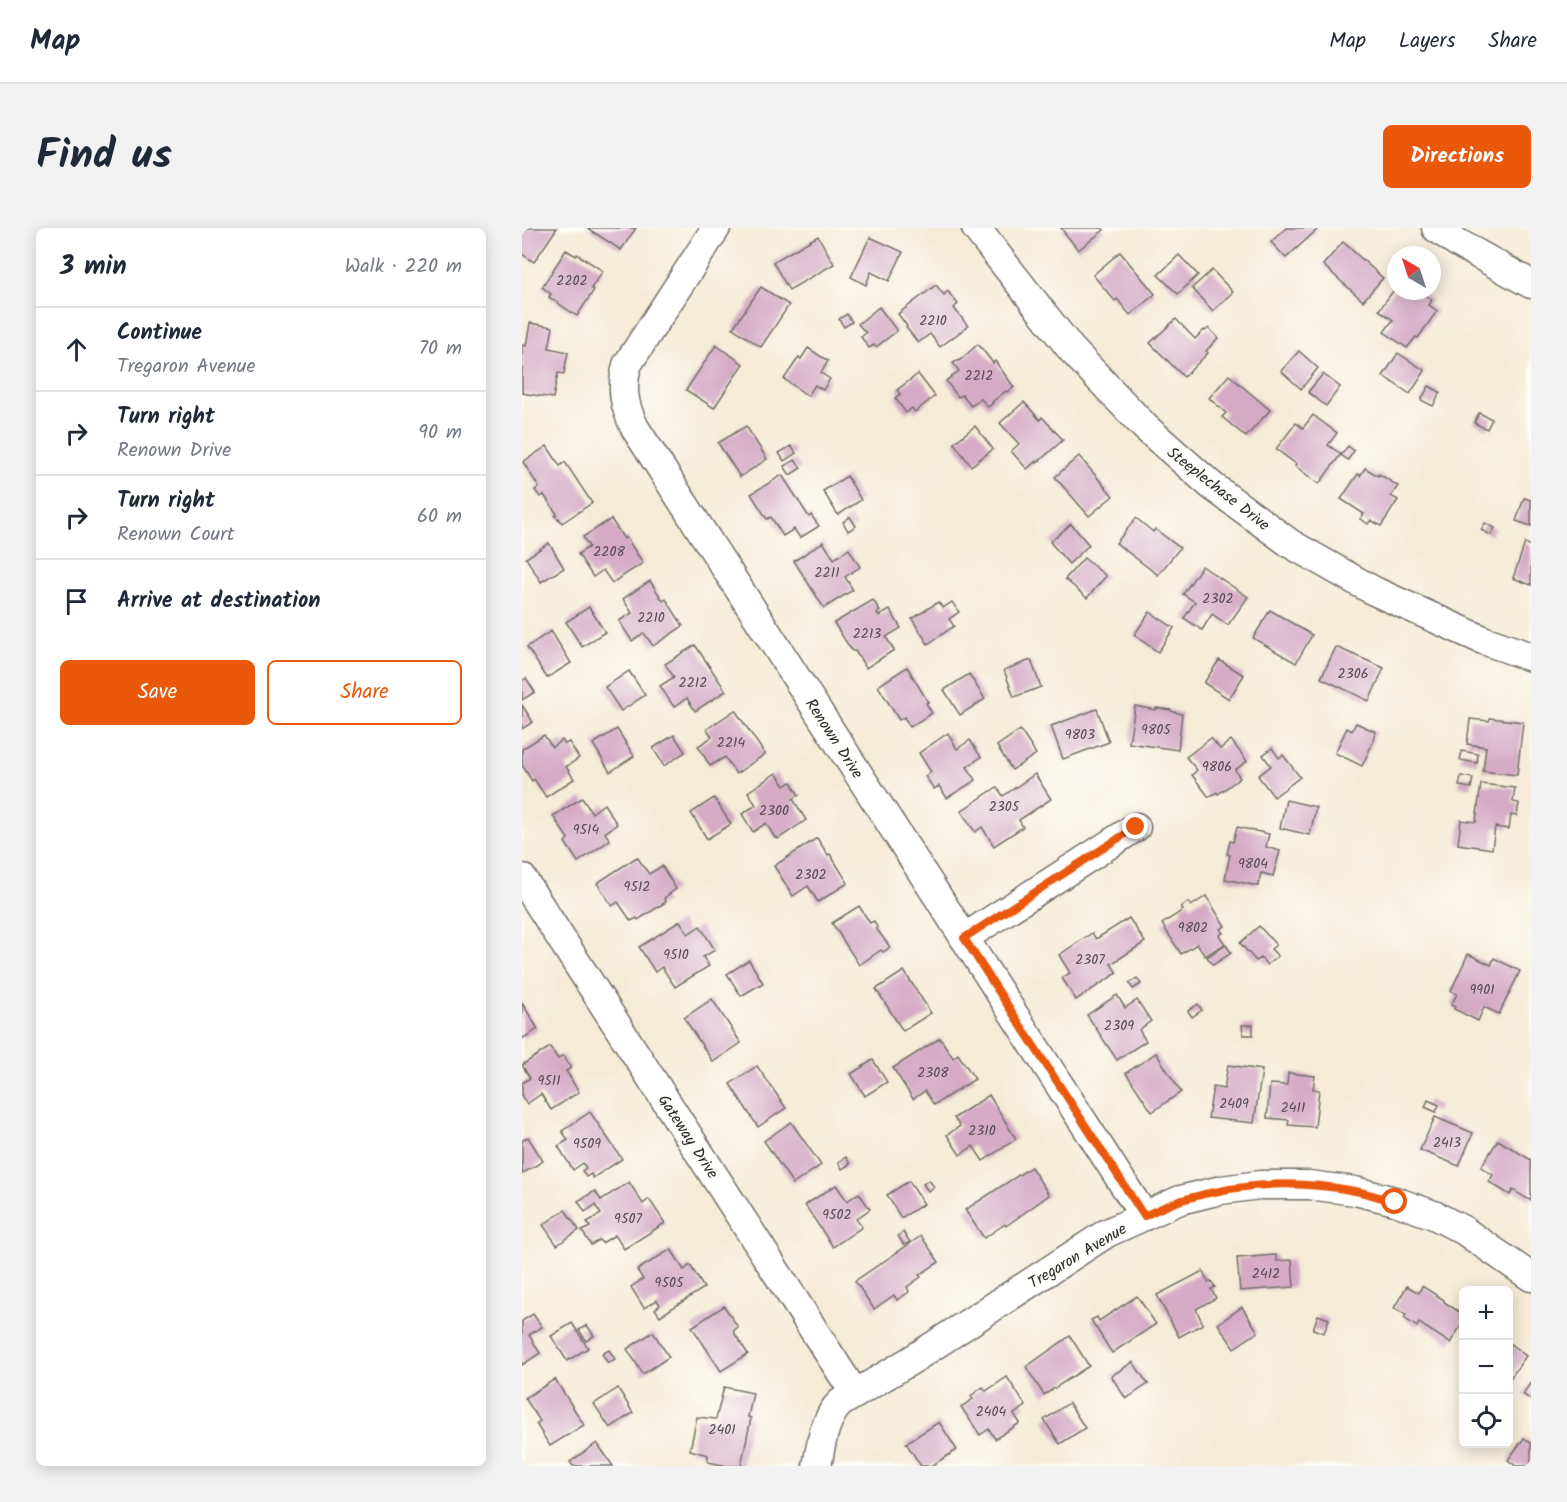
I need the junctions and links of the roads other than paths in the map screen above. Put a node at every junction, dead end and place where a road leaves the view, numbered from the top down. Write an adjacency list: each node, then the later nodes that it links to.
1 (716, 228): 8 (street, Renown Drive)
2 (976, 228): 5 (street, Steeplechase Drive)
3 (1436, 228): 4 (street)
4 (1531, 284)
5 (1531, 657)
6 (1136, 827): 8 (street)
7 (522, 878): 11 (street, Gateway Drive)
8 (964, 938): 9 (street, Renown Drive)
9 (1144, 1216): 10 (street, Tregaron Avenue); 11 (street, Tregaron Avenue)
10 (1531, 1277)
11 (855, 1394): 12 (street, Tregaron Avenue)
12 (817, 1466)

